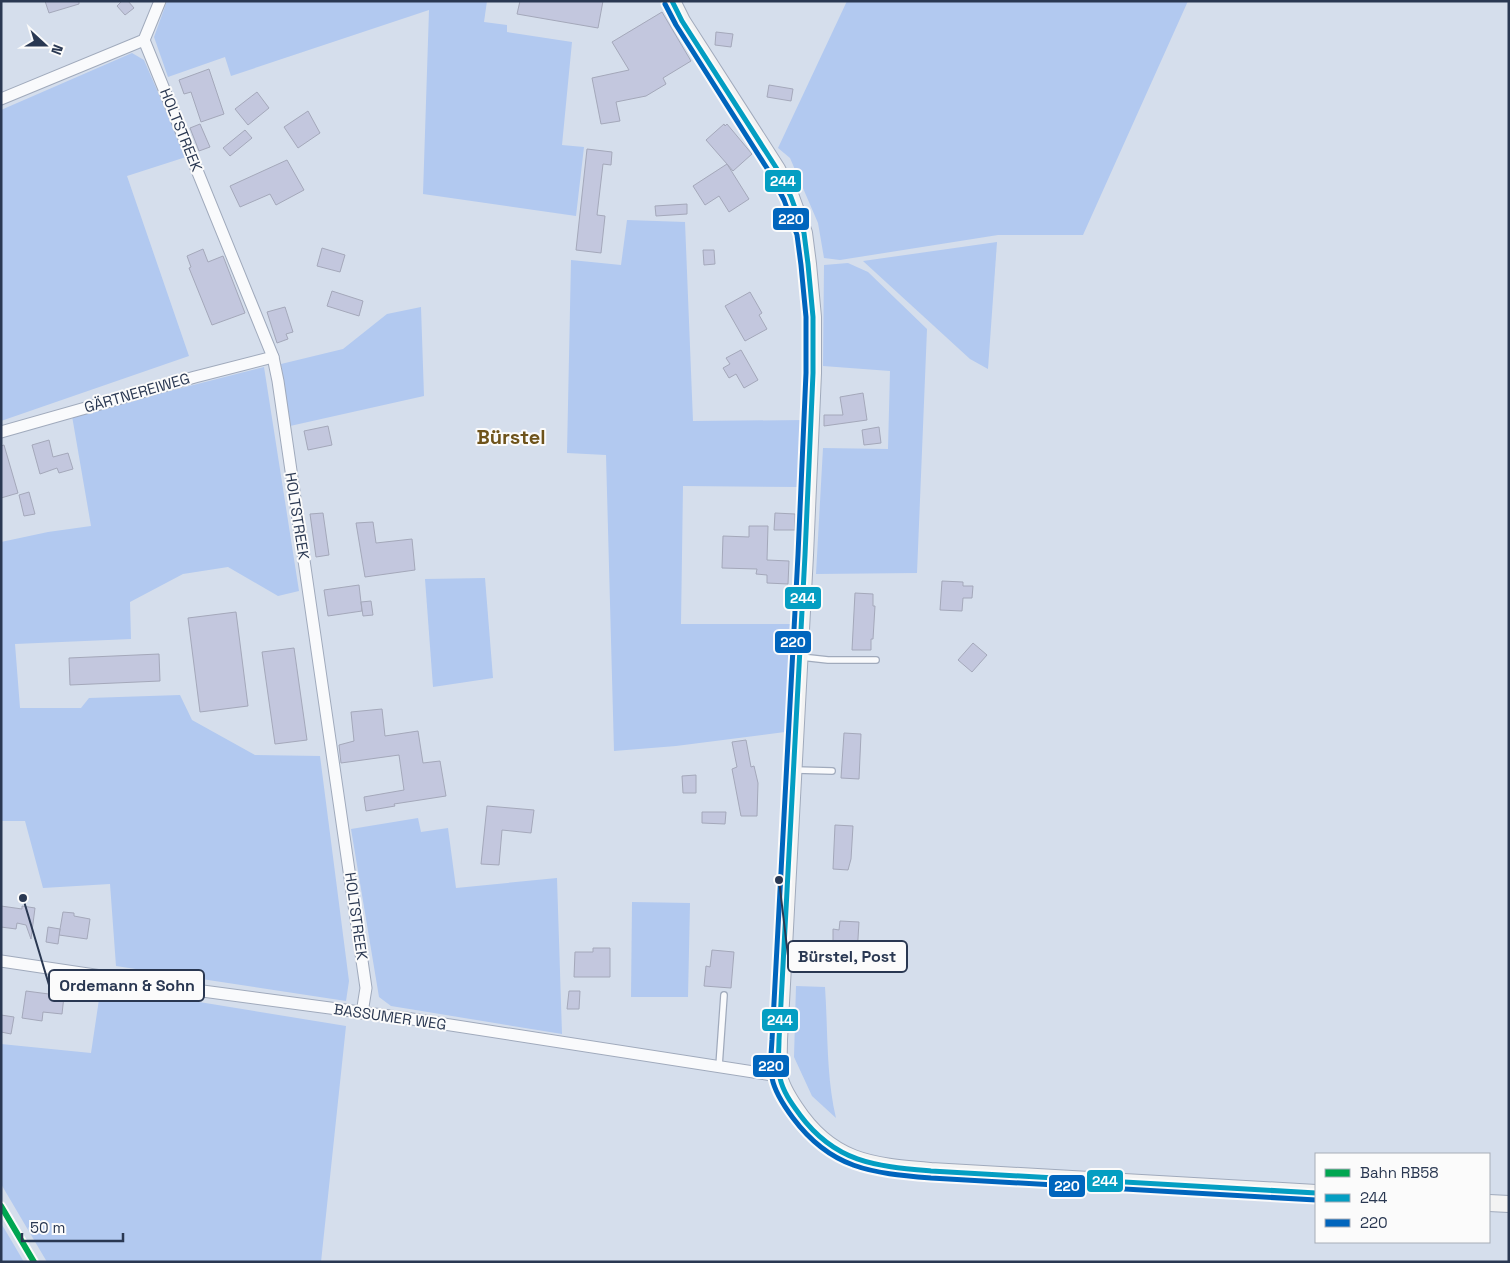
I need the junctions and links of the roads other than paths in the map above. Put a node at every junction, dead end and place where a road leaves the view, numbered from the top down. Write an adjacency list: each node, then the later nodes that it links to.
1 (160, 1): 3 (street)
2 (672, 1): 7 (street)
3 (144, 40): 4 (street); 5 (street, HOLTSTREEK)
4 (1, 99)
5 (273, 357): 6 (street, GÄRTNEREIWEG); 13 (street, HOLTSTREEK)
6 (1, 432)
7 (799, 657): 8 (lane); 9 (street)
8 (876, 660)
9 (794, 770): 10 (lane); 15 (street)
10 (832, 771)
11 (1, 961): 13 (street, BASSUMER WEG)
12 (724, 995): 14 (lane)
13 (362, 1013): 14 (street, BASSUMER WEG)
14 (719, 1066): 15 (street, BASSUMER WEG)
15 (779, 1076): 16 (street)
16 (1315, 1193)
17 (1490, 1203): 18 (street)
18 (1509, 1204)

